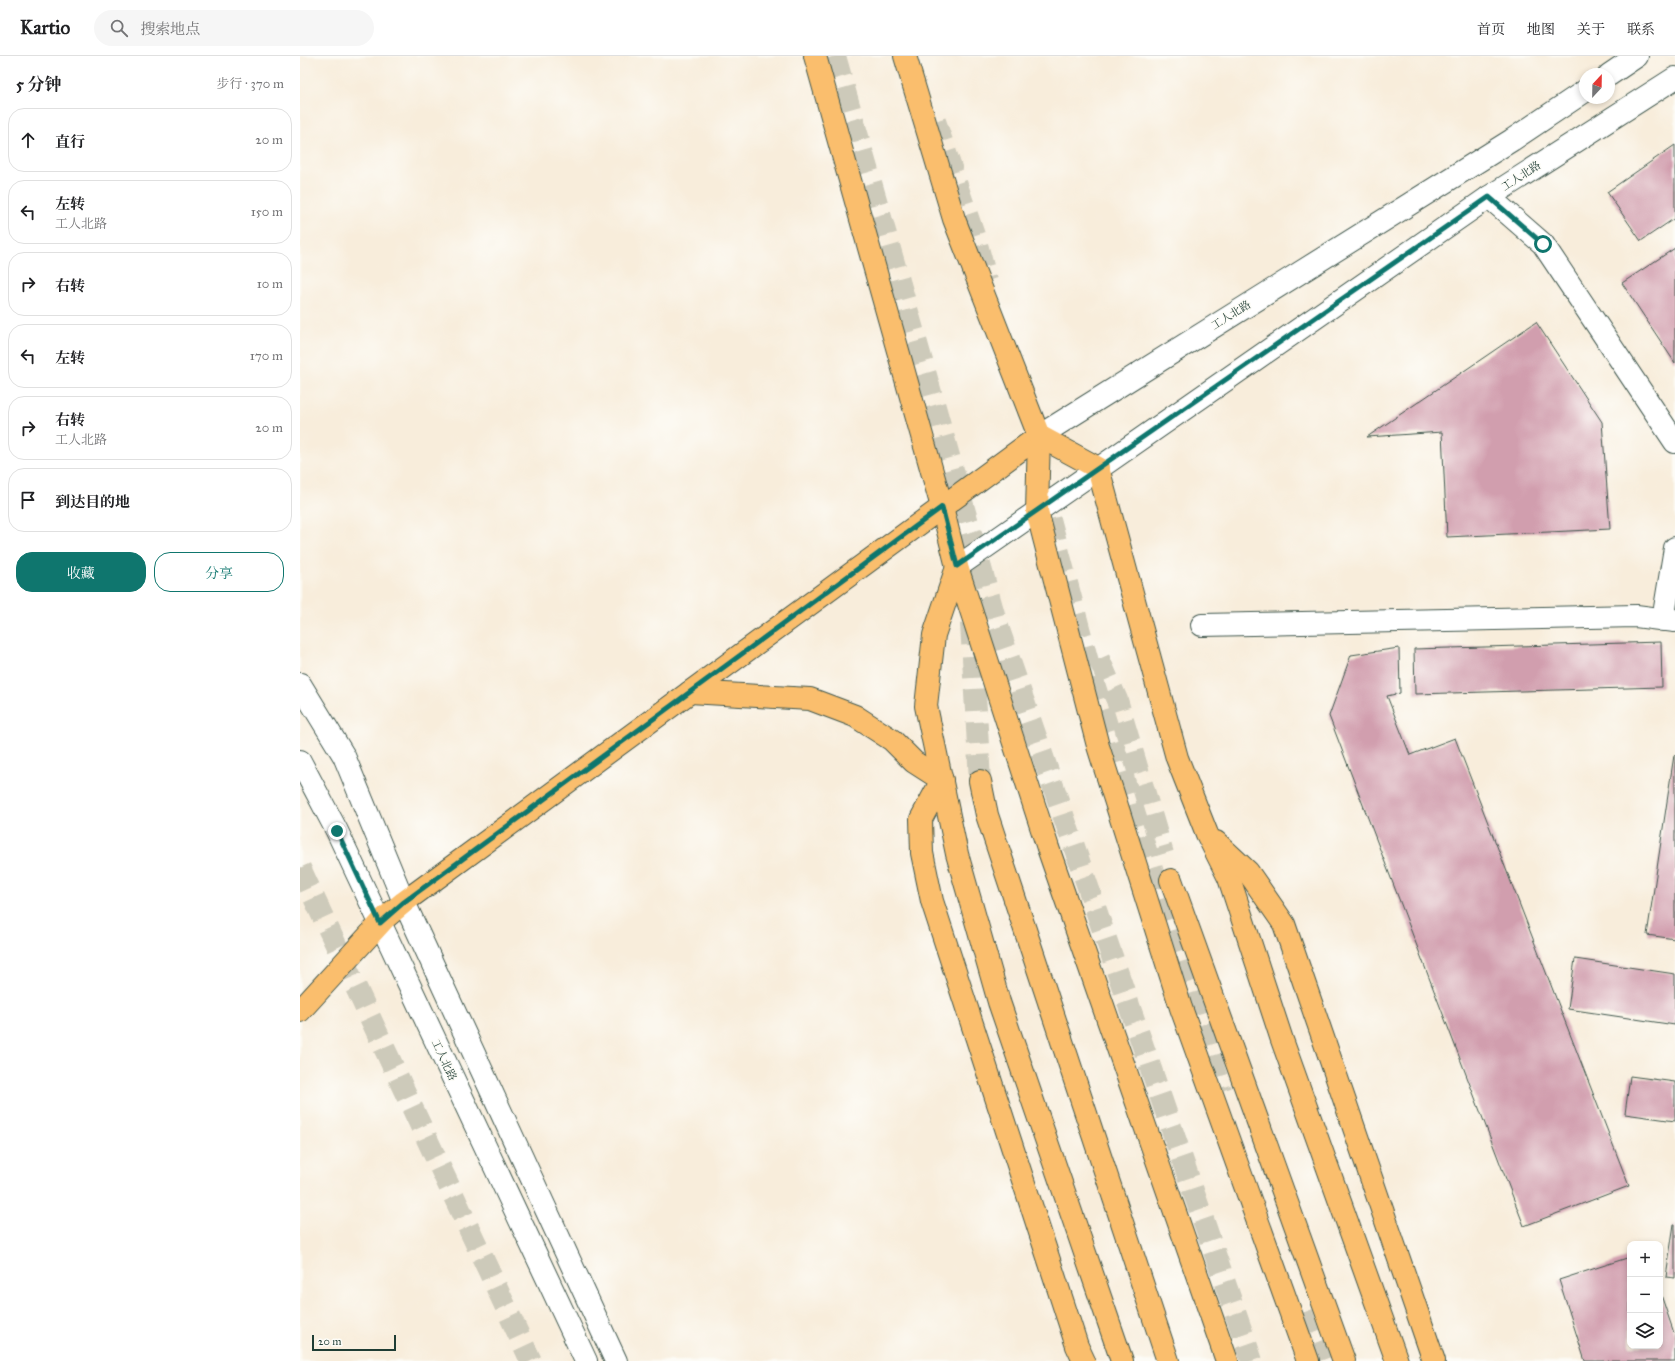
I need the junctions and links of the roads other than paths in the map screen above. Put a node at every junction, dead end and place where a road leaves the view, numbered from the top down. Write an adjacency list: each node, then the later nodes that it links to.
1 (815, 56): 11 (main road)
2 (904, 56): 8 (main road)
3 (1637, 56): 4 (street)
4 (1615, 71)
5 (1675, 78): 7 (street, 工人北路)
6 (1579, 95): 8 (street, 工人北路)
7 (1489, 197): 9 (street); 10 (street, 工人北路)
8 (1039, 436): 10 (main road); 11 (main road); 12 (main road)
9 (1675, 442)
10 (1098, 468): 12 (street, 工人北路); 22 (main road)
11 (942, 507): 14 (main road); 18 (main road)
12 (1037, 511): 14 (street, 工人北路); 33 (main road)
13 (1675, 548): 15 (street)
14 (957, 566): 20 (main road); 32 (main road)
15 (1669, 620): 16 (street)
16 (1202, 625)
17 (300, 684): 24 (street)
18 (690, 692): 20 (main road); 24 (main road)
19 (300, 761): 25 (street, 工人北路)
20 (942, 780): 29 (main road); 30 (main road)
21 (980, 781): 31 (main road)
22 (1207, 834): 35 (main road); 36 (main road)
23 (1171, 880): 34 (main road)
24 (404, 902): 25 (main road); 28 (street)
25 (380, 923): 26 (main road); 27 (street, 工人北路)
26 (300, 1011)
27 (586, 1361)
28 (616, 1361)
29 (1084, 1361)
30 (1122, 1361)
31 (1168, 1361)
32 (1227, 1361)
33 (1308, 1361)
34 (1344, 1361)
35 (1397, 1361)
36 (1434, 1361)

